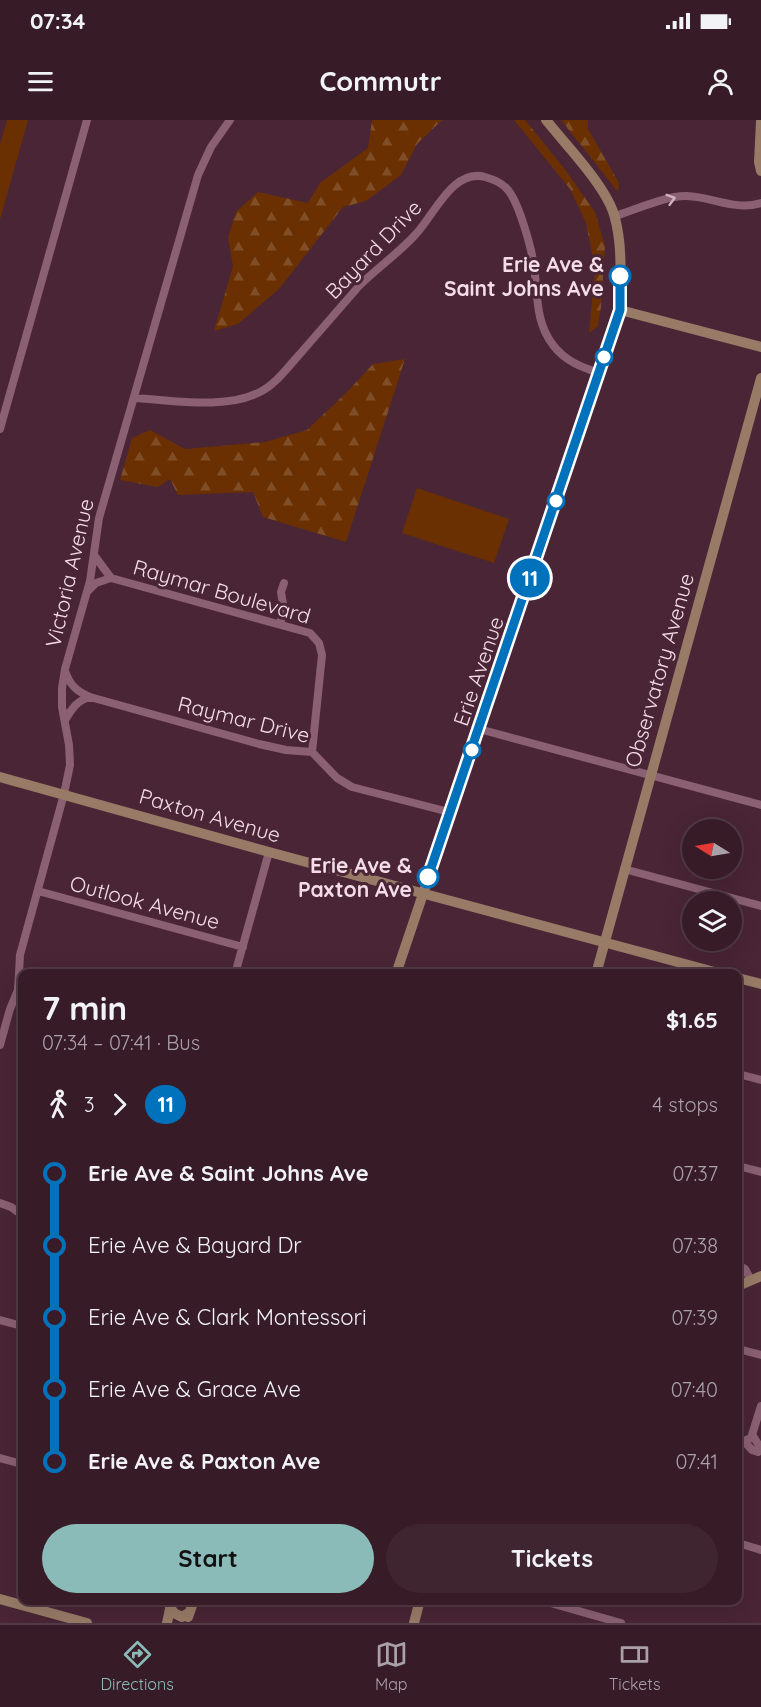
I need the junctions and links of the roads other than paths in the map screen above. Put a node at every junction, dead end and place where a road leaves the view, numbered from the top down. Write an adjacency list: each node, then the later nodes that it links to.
1 (87, 120): 13 (street)
2 (230, 120): 12 (street, Victoria Avenue)
3 (546, 120): 7 (street, Erie Avenue)
4 (761, 122): 5 (street)
5 (761, 171)
6 (761, 203): 7 (street, one-way to 6)
7 (615, 216): 8 (street, Erie Avenue)
8 (620, 310): 9 (street); 10 (street, Erie Avenue)
9 (761, 347)
10 (599, 373): 12 (street, Bayard Drive); 22 (street, Erie Avenue)
11 (761, 378): 24 (street, Observatory Avenue)
12 (134, 398): 14 (street, Victoria Avenue)
13 (0, 429)
14 (94, 555): 15 (street, Raymar Boulevard); 17 (street, Victoria Avenue)
15 (111, 578): 17 (street, Raymar Boulevard); 18 (street, Raymar Boulevard)
16 (284, 583): 18 (street)
17 (87, 592): 19 (street, Victoria Avenue)
18 (280, 624): 23 (street, Raymar Boulevard)
19 (64, 669): 20 (street, Raymar Drive); 21 (street, Victoria Avenue)
20 (90, 696): 21 (street); 23 (street, Raymar Drive)
21 (65, 720): 26 (street, Victoria Avenue)
22 (479, 729): 24 (street); 28 (street, Erie Avenue)
23 (312, 752): 28 (street, Raymar Drive)
24 (650, 775): 27 (street); 30 (street, Observatory Avenue)
25 (0, 777): 26 (street, Paxton Avenue)
26 (64, 794): 29 (street, Paxton Avenue); 31 (street, Victoria Avenue)
27 (761, 805)
28 (449, 812): 32 (street, Erie Avenue)
29 (269, 852): 32 (street, Paxton Avenue); 35 (street)
30 (624, 869): 33 (street); 34 (street, Observatory Avenue)
31 (38, 891): 35 (street, Outlook Avenue); 36 (street, Victoria Avenue)
32 (423, 892): 34 (street, Paxton Avenue); 38 (street, Erie Avenue)
33 (761, 906)
34 (604, 942): 39 (street, Observatory Avenue); 40 (street, Paxton Avenue)
35 (243, 947): 37 (street)
36 (20, 969)
37 (236, 969)
38 (398, 969)
39 (597, 969)
40 (704, 969)
41 (742, 979): 42 (street)
42 (761, 984)
43 (18, 994): 44 (street, Victoria Avenue)
44 (0, 1045)
45 (742, 1075): 46 (street)
46 (761, 1080)
47 (742, 1167): 48 (street)
48 (761, 1172)
49 (0, 1203): 50 (street)
50 (18, 1212)
51 (742, 1267): 52 (street)
52 (756, 1278): 53 (street)
53 (742, 1284)
54 (0, 1320): 55 (street)
55 (18, 1325)
56 (742, 1350): 57 (street)
57 (761, 1355)
58 (761, 1406): 59 (street)
59 (753, 1436): 60 (street); 61 (street)
60 (742, 1440)
61 (742, 1441)
62 (0, 1458): 63 (street)
63 (18, 1463)
64 (742, 1544): 65 (street)
65 (761, 1550)
66 (0, 1599): 67 (street)
67 (18, 1604)
68 (22, 1605): 74 (street)
69 (171, 1605): 73 (street)
70 (171, 1605): 75 (street)
71 (419, 1605): 76 (street)
72 (558, 1605): 77 (street)
73 (188, 1618)
74 (87, 1623)
75 (167, 1623)
76 (414, 1623)
77 (621, 1623)

